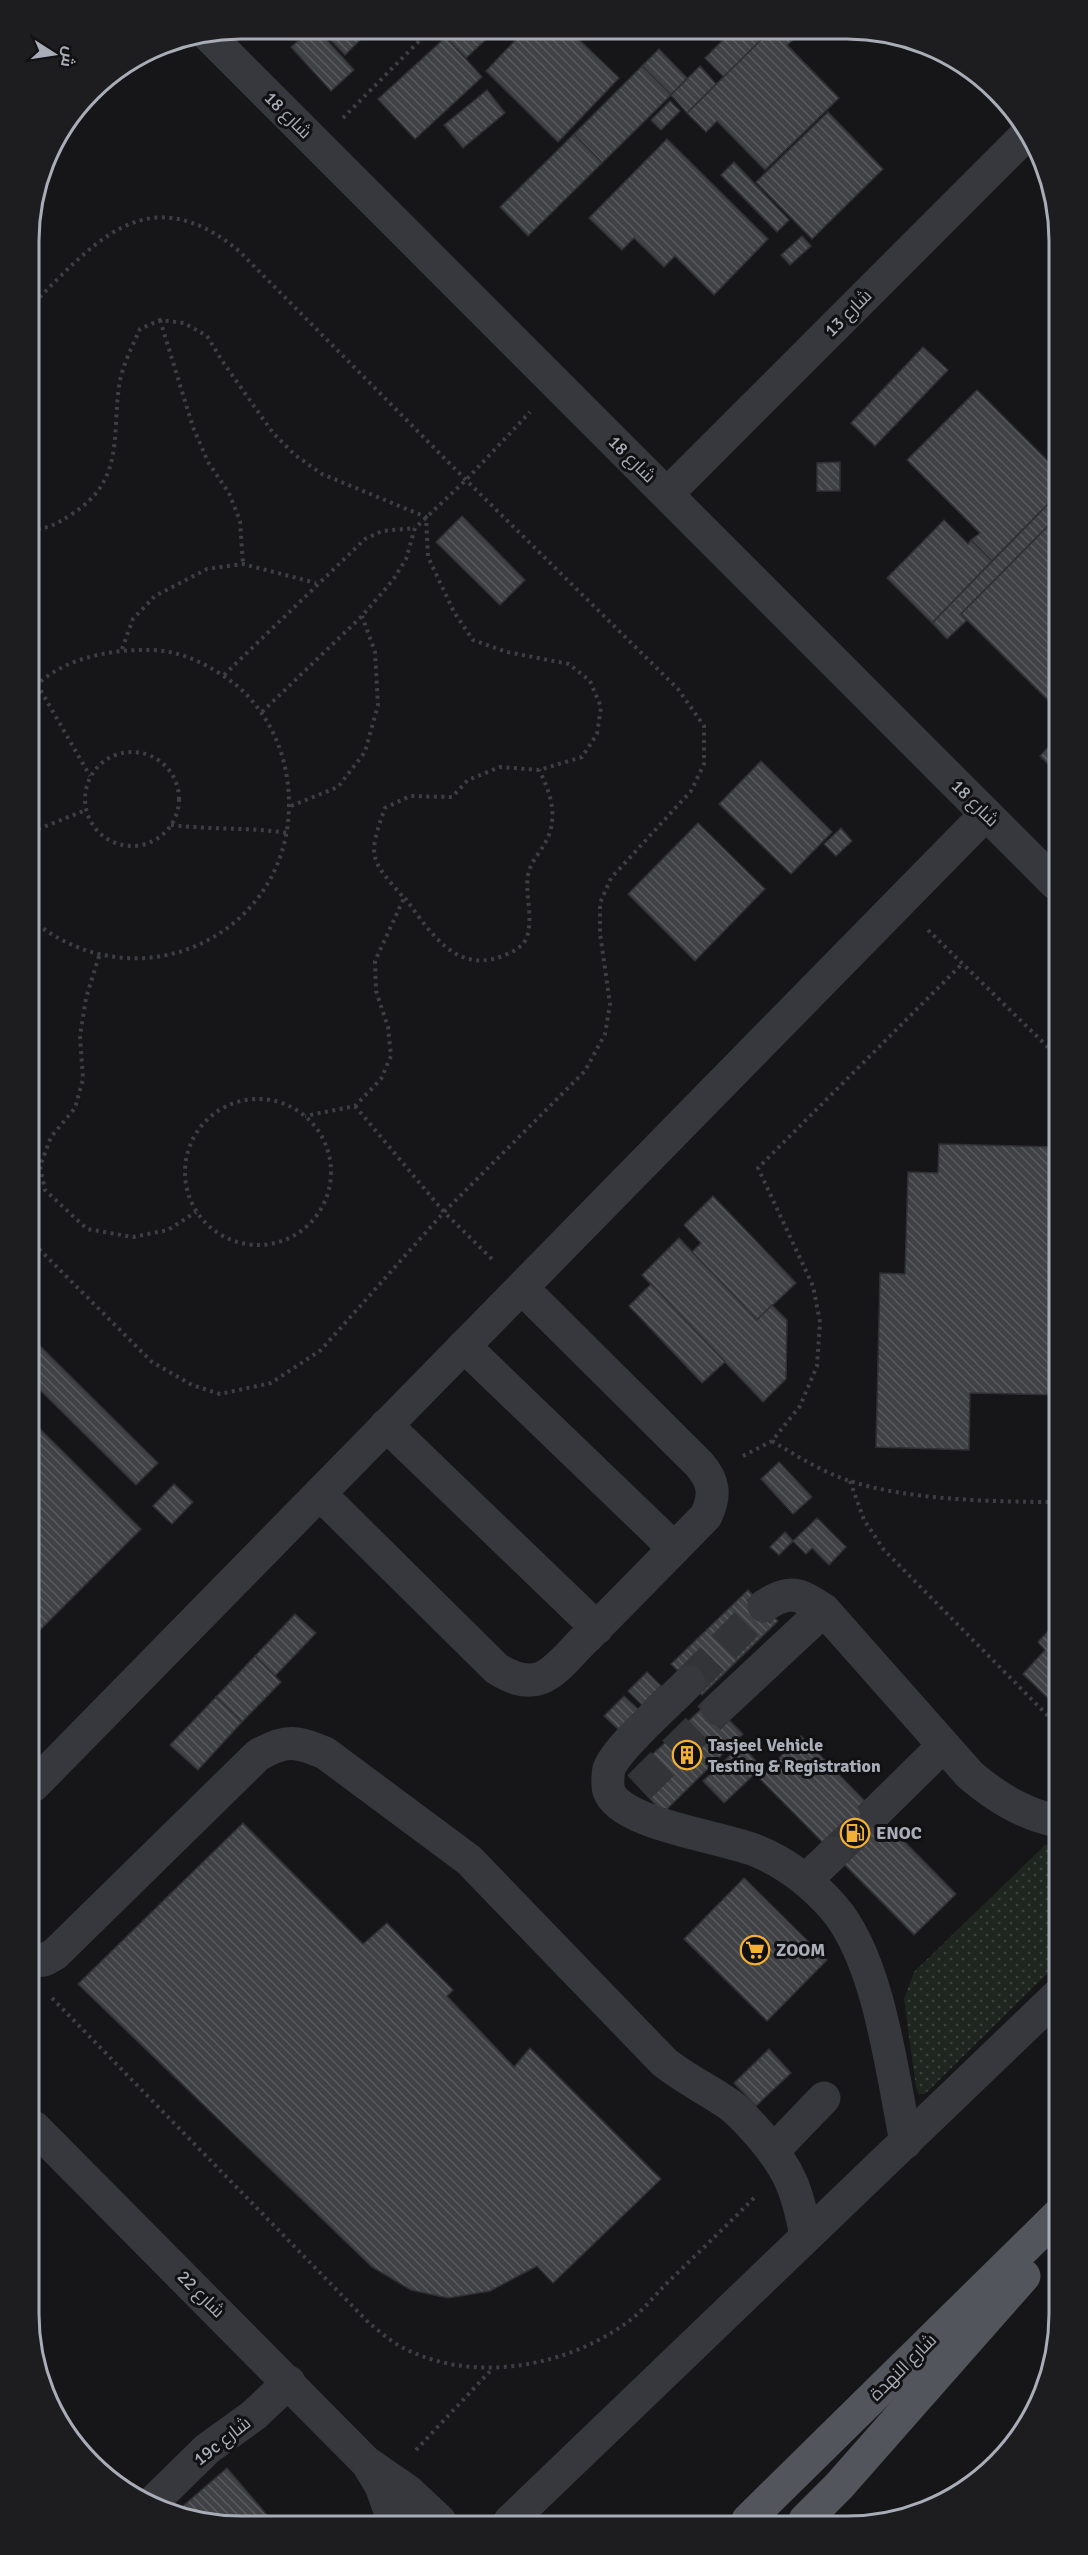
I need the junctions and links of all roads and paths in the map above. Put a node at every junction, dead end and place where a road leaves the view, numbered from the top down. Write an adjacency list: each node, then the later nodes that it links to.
1 (421, 39): 4 (path)
2 (214, 41): 4 (street, شارع 18)
3 (1022, 139): 9 (street, شارع 13)
4 (318, 144): 7 (street, شارع 18)
5 (39, 298): 8 (path)
6 (160, 320): 10 (path); 12 (path); 13 (path)
7 (556, 384): 8 (path); 9 (street, شارع 18)
8 (466, 480): 10 (path); 39 (path)
9 (668, 494): 25 (street, شارع 18)
10 (426, 517): 11 (path); 21 (path)
11 (415, 528): 14 (path); 15 (path)
12 (39, 529)
13 (243, 564): 14 (path); 16 (path)
14 (316, 583): 17 (path)
15 (362, 616): 20 (path); 23 (path)
16 (122, 649): 17 (path); 18 (path)
17 (224, 675): 20 (path)
18 (39, 683)
19 (39, 687): 22 (path)
20 (262, 712): 23 (path)
21 (539, 770): 30 (path); 30 (path)
22 (90, 776): 24 (path); 26 (path)
23 (291, 806): 28 (path)
24 (86, 810): 26 (path); 27 (path)
25 (986, 814): 29 (street, شارع 18); 31 (street)
26 (171, 825): 28 (path)
27 (39, 829)
28 (288, 833): 33 (path)
29 (1049, 878)
30 (404, 898): 36 (path)
31 (900, 902): 34 (path); 41 (street)
32 (39, 926): 33 (path)
33 (99, 956): 38 (path)
34 (962, 964): 35 (path); 44 (path)
35 (1049, 1047)
36 (355, 1106): 37 (path); 39 (path)
37 (305, 1116): 38 (path); 38 (path)
38 (196, 1212)
39 (444, 1212): 40 (path); 41 (path)
40 (39, 1249)
41 (522, 1288): 42 (street); 45 (street)
42 (464, 1346): 43 (street); 49 (street)
43 (386, 1425): 47 (street); 52 (street)
44 (772, 1441): 45 (path); 46 (path)
45 (709, 1475): 49 (street)
46 (850, 1481): 48 (path); 55 (path)
47 (320, 1494): 52 (street); 57 (street)
48 (1049, 1502)
49 (674, 1548): 52 (street)
50 (764, 1606): 51 (street)
51 (824, 1610): 54 (street); 56 (street)
52 (597, 1628)
53 (689, 1682): 61 (street)
54 (718, 1709)
55 (1049, 1717)
56 (943, 1746): 58 (street); 59 (street)
57 (39, 1780)
58 (876, 1812)
59 (1049, 1818)
60 (834, 1853): 61 (street)
61 (807, 1880): 67 (street)
62 (39, 1960): 68 (street)
63 (51, 1998): 73 (path)
64 (1049, 2004): 67 (street)
65 (824, 2098): 68 (street)
66 (39, 2132): 74 (street, شارع 22)
67 (906, 2142): 69 (street)
68 (780, 2159): 69 (street); 71 (street); 73 (path)
69 (843, 2199): 71 (street)
70 (1049, 2224): 80 (main road, شارع النهدة)
71 (806, 2235): 79 (street)
72 (1049, 2248): 81 (main road, شارع النهدة)
73 (493, 2368): 75 (path)
74 (289, 2382): 75 (street, شارع 22); 76 (street, 19c شارع)
75 (378, 2470): 77 (street, شارع 22); 78 (street, شارع 22)
76 (158, 2497)
77 (392, 2516)
78 (434, 2516)
79 (515, 2516)
80 (752, 2516)
81 (810, 2516)

